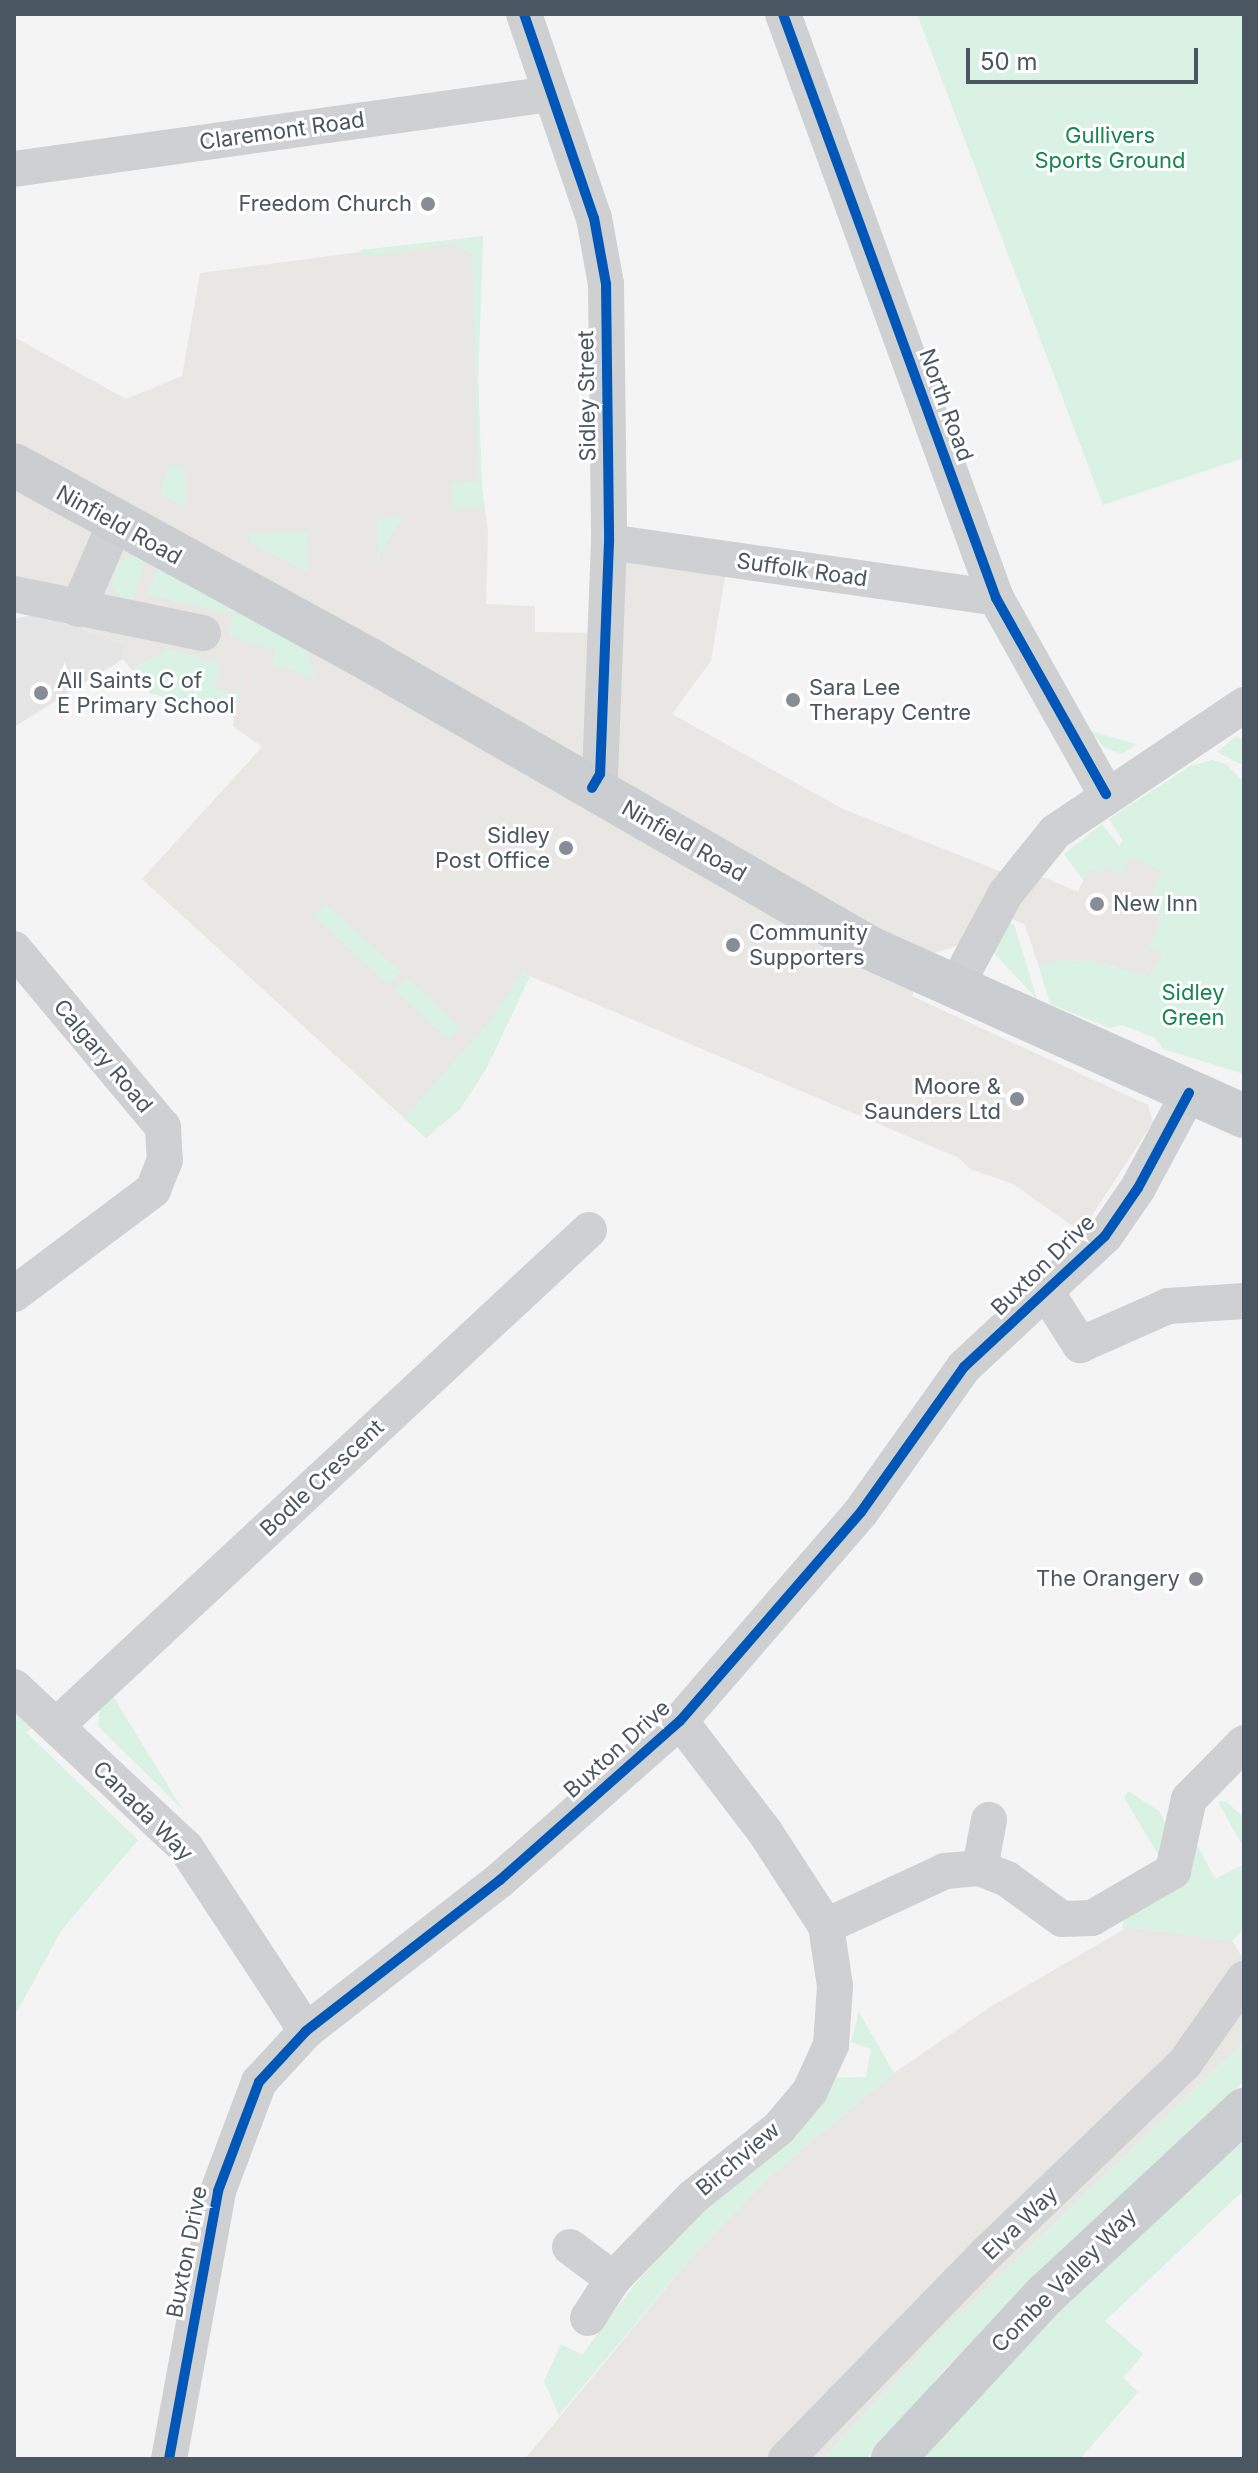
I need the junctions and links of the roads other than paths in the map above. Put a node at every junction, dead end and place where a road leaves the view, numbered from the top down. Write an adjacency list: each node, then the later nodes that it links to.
1 (524, 14): 3 (street, Sidley Street)
2 (783, 14): 9 (street, North Road)
3 (550, 94): 4 (street, Claremont Road); 7 (street, Sidley Street)
4 (14, 169)
5 (14, 465): 6 (main road, Ninfield Road)
6 (115, 524): 10 (street); 13 (main road, Ninfield Road)
7 (609, 542): 9 (street, Suffolk Road); 13 (street, Sidley Street)
8 (27, 598): 10 (street)
9 (996, 598): 14 (street, North Road)
10 (78, 609): 11 (street)
11 (203, 633)
12 (1244, 705): 14 (street)
13 (592, 788): 16 (main road, Ninfield Road)
14 (1106, 794): 16 (street)
15 (14, 949): 21 (street, Calgary Road)
16 (955, 988): 17 (main road, Ninfield Road)
17 (1189, 1093): 18 (main road, Ninfield Road); 20 (street, Buxton Drive)
18 (1244, 1116)
19 (589, 1230): 25 (street, Bodle Crescent)
20 (1047, 1293): 22 (street); 24 (street, Buxton Drive)
21 (14, 1294)
22 (1244, 1301)
23 (14, 1687): 25 (street, Canada Way)
24 (680, 1721): 29 (street, Birchview); 31 (street, Buxton Drive)
25 (56, 1726): 31 (street, Canada Way)
26 (1237, 1762): 28 (street)
27 (989, 1820): 28 (street)
28 (980, 1868): 29 (street)
29 (826, 1926): 34 (street, Birchview)
30 (1244, 1979): 37 (street, Elva Way)
31 (306, 2031): 36 (street, Buxton Drive)
32 (1244, 2110): 38 (main road, Combe Valley Way)
33 (570, 2247): 34 (street)
34 (613, 2279): 35 (street, Birchview)
35 (588, 2318)
36 (169, 2459)
37 (786, 2459)
38 (893, 2459)

